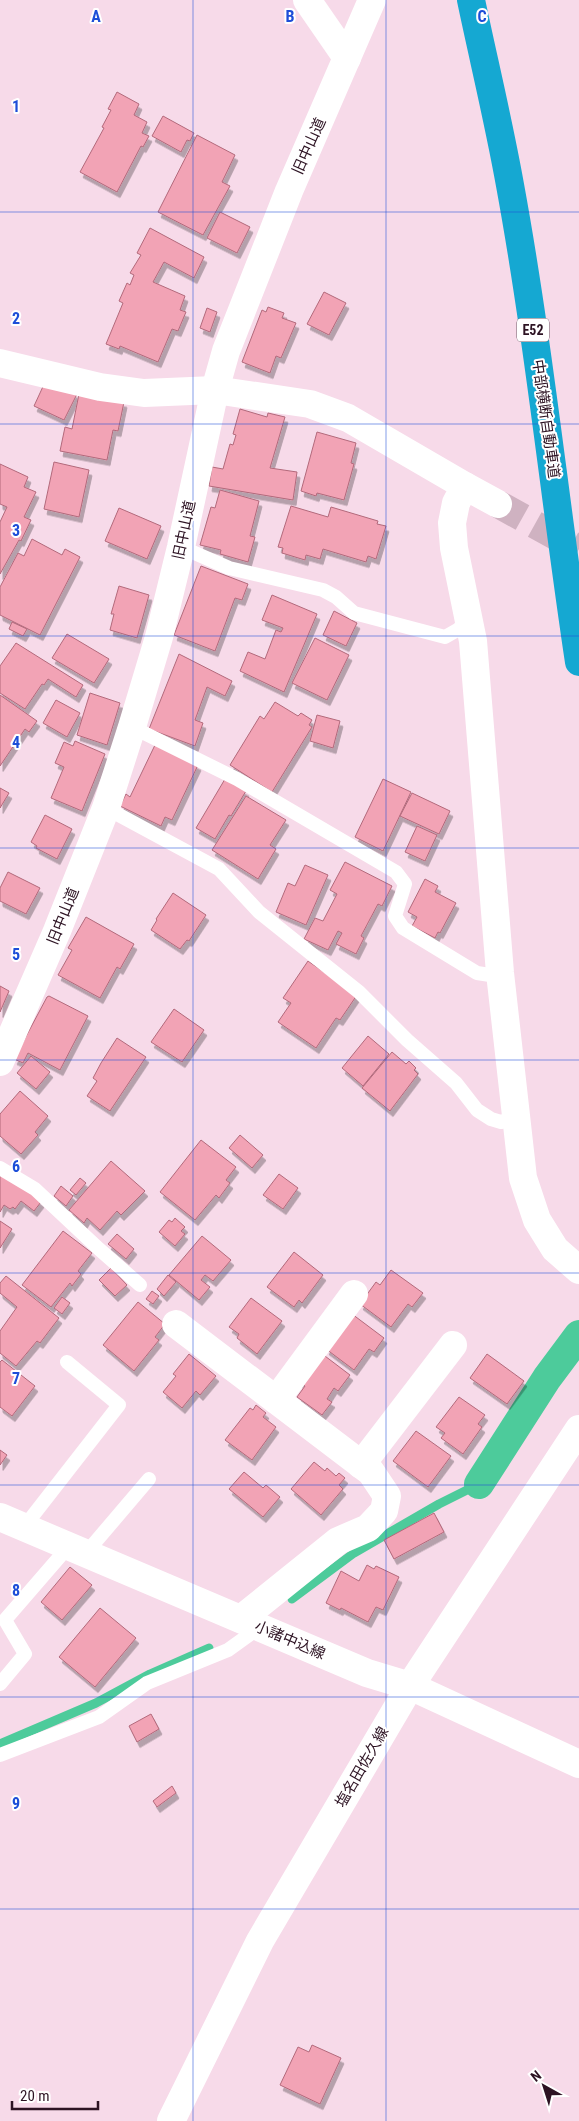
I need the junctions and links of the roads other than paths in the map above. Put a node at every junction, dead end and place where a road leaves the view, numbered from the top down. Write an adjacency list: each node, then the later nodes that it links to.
1 (307, 0): 4 (street)
2 (372, 0): 4 (street, 旧中山道)
3 (471, 0): 11 (highway, 中部横断自動車道 / E52)
4 (347, 58): 6 (street, 旧中山道)
5 (0, 362): 6 (street)
6 (215, 390): 7 (street); 9 (street, 旧中山道)
7 (465, 486): 8 (street); 10 (street)
8 (498, 504)
9 (181, 547): 10 (lane); 12 (street, 旧中山道)
10 (468, 617): 14 (street)
11 (579, 662)
12 (132, 728): 13 (street, 旧中山道); 14 (lane)
13 (106, 808): 15 (street, 旧中山道); 16 (lane)
14 (500, 973): 16 (street)
15 (0, 1062)
16 (516, 1118): 18 (street)
17 (0, 1168): 19 (lane)
18 (579, 1270)
19 (140, 1285)
20 (354, 1294): 24 (street)
21 (176, 1324): 24 (street)
22 (453, 1346): 26 (street)
23 (67, 1362): 28 (lane)
24 (276, 1400): 26 (street)
25 (579, 1429): 32 (street, 塩名田佐久線)
26 (361, 1465): 30 (street)
27 (149, 1479): 29 (lane)
28 (12, 1522): 29 (street, 小諸中込線)
29 (78, 1550): 30 (street, 小諸中込線); 31 (lane)
30 (250, 1623): 32 (street, 小諸中込線); 33 (lane)
31 (0, 1684)
32 (410, 1686): 34 (street, 小諸中込線); 35 (street, 塩名田佐久線)
33 (0, 1755)
34 (579, 1764)
35 (171, 2121)

